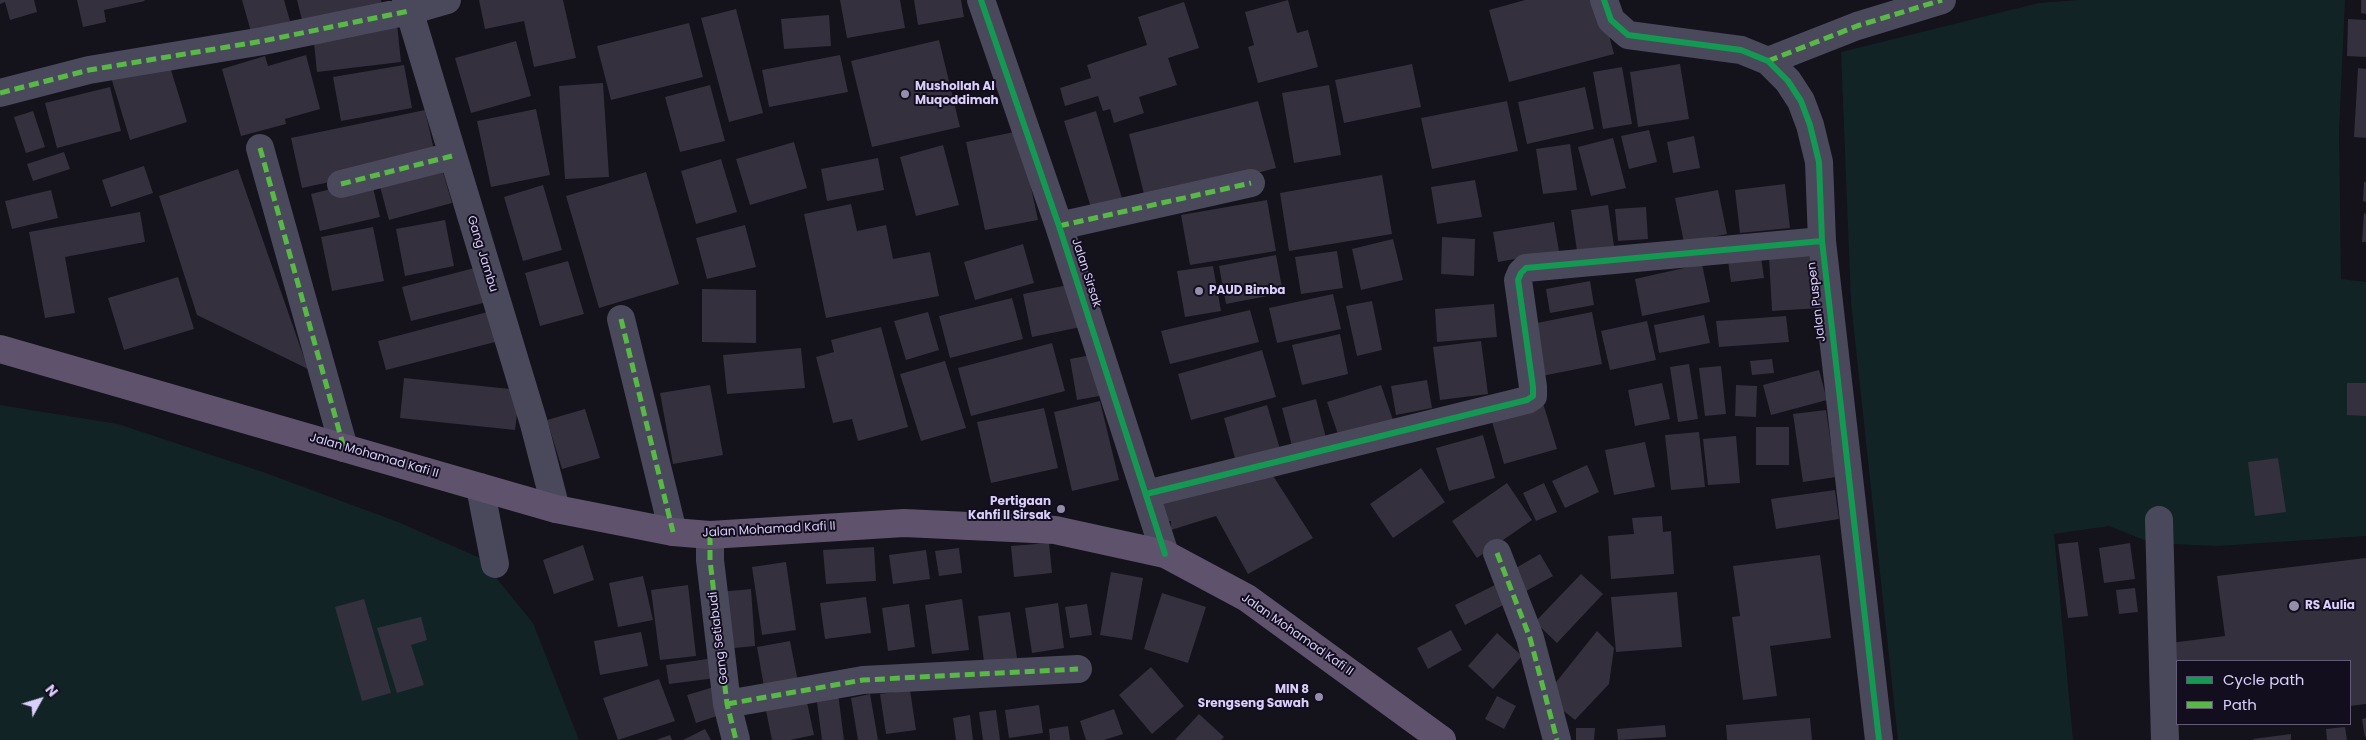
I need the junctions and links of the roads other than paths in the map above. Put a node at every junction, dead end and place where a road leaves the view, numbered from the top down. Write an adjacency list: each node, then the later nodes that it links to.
1 (447, 0): 5 (street)
2 (981, 0): 12 (street, Jalan Sirsak)
3 (1604, 0): 6 (street, Jalan Puspen)
4 (1942, 0): 6 (street)
5 (408, 6): 7 (street); 9 (street, Gang Jambu)
6 (1768, 61): 13 (street, Jalan Puspen)
7 (0, 93)
8 (260, 148): 16 (street)
9 (452, 156): 11 (street); 19 (street, Gang Jambu)
10 (1251, 183): 12 (street)
11 (341, 184)
12 (1059, 226): 18 (street, Jalan Sirsak)
13 (1822, 241): 18 (street); 31 (street, Jalan Puspen)
14 (622, 319): 21 (street)
15 (0, 349): 16 (main road, Jalan Mohamad Kafi II)
16 (344, 448): 17 (main road, Jalan Mohamad Kafi II)
17 (480, 487): 19 (main road, Jalan Mohamad Kafi II); 25 (street)
18 (1146, 494): 24 (street, Jalan Sirsak)
19 (556, 509): 21 (main road, Jalan Mohamad Kafi II)
20 (2159, 520): 32 (street)
21 (673, 532): 22 (main road, Jalan Mohamad Kafi II)
22 (710, 535): 24 (main road, Jalan Mohamad Kafi II); 27 (street, Gang Setiabudi)
23 (1497, 552): 30 (street)
24 (1165, 554): 29 (main road, Jalan Mohamad Kafi II)
25 (494, 564)
26 (1078, 669): 27 (street)
27 (728, 704): 28 (street, Gang Setiabudi)
28 (736, 740)
29 (1442, 740)
30 (1557, 740)
31 (1879, 740)
32 (2165, 740)

